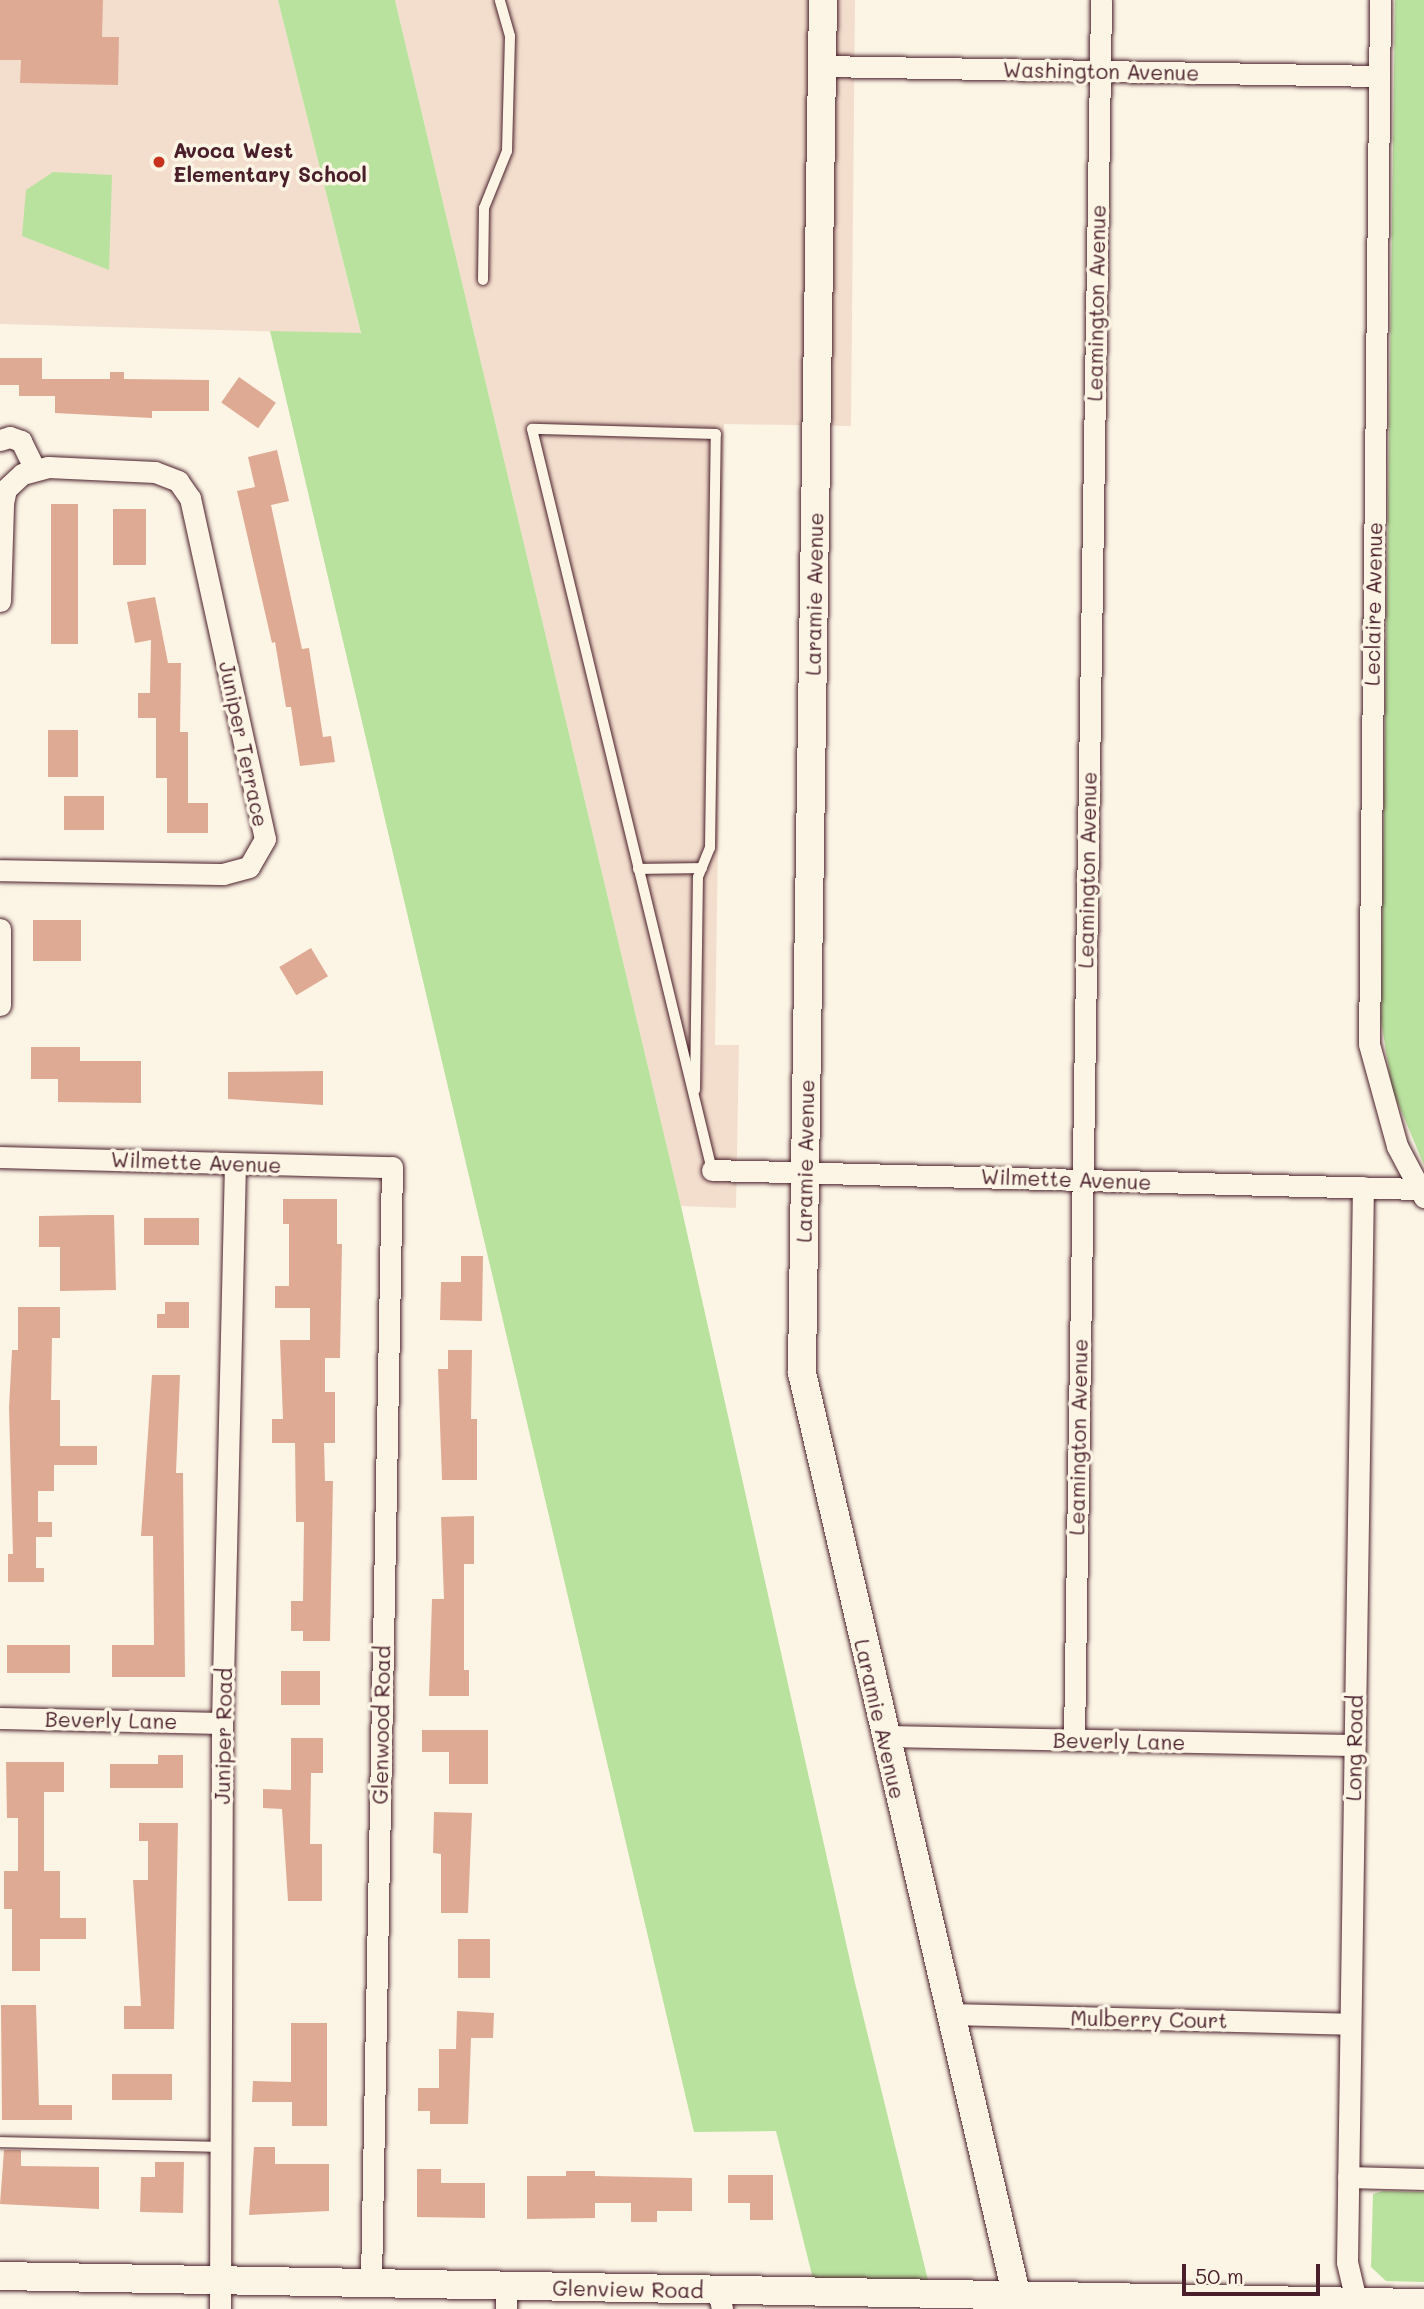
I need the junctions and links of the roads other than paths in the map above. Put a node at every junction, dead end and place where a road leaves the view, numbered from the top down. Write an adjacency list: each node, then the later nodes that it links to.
1 (500, 0): 8 (lane)
2 (823, 0): 5 (street, Laramie Avenue)
3 (1101, 0): 6 (street, Leamington Avenue)
4 (1380, 0): 7 (street, Leclaire Avenue)
5 (822, 66): 6 (street, Washington Avenue); 23 (street, Laramie Avenue)
6 (1100, 71): 7 (street, Washington Avenue); 24 (street, Leamington Avenue)
7 (1379, 76): 26 (street, Leclaire Avenue)
8 (482, 280)
9 (0, 440): 10 (street)
10 (34, 468): 11 (street); 15 (street, Juniper Terrace)
11 (3, 482): 12 (street)
12 (0, 601)
13 (702, 868): 14 (lane); 14 (lane); 18 (lane)
14 (638, 869): 18 (lane)
15 (0, 870)
16 (0, 929): 17 (street)
17 (0, 1005)
18 (695, 1090): 22 (lane)
19 (0, 1157): 20 (street, Wilmette Avenue)
20 (235, 1164): 21 (street, Wilmette Avenue); 28 (street, Juniper Road)
21 (392, 1167): 40 (street, Glenwood Road)
22 (712, 1170): 23 (street, Wilmette Avenue)
23 (805, 1172): 24 (street, Wilmette Avenue); 29 (street, Laramie Avenue)
24 (1082, 1179): 25 (street, Wilmette Avenue); 30 (street, Leamington Avenue)
25 (1363, 1187): 26 (street, Wilmette Avenue); 31 (street, Long Road)
26 (1422, 1193)
27 (0, 1718): 28 (street, Beverly Lane)
28 (222, 1723): 35 (street, Juniper Road)
29 (883, 1736): 30 (street, Beverly Lane); 32 (street, Laramie Avenue)
30 (1074, 1740): 31 (street, Beverly Lane)
31 (1354, 1745): 33 (street, Long Road)
32 (950, 2014): 33 (street, Mulberry Court); 42 (street, Laramie Avenue)
33 (1349, 2024): 36 (street, Long Road)
34 (0, 2141): 35 (lane)
35 (220, 2147): 39 (street, Juniper Road)
36 (1349, 2177): 37 (street); 45 (street, Long Road)
37 (1424, 2179)
38 (0, 2276): 39 (street, Glenview Road)
39 (220, 2281): 40 (street, Glenview Road); 46 (street, Juniper Road)
40 (371, 2283): 41 (street, Glenview Road)
41 (506, 2298): 43 (street, Glenview Road)
42 (1017, 2298): 43 (street, Glenview Road); 45 (street, Glenview Road)
43 (720, 2300)
44 (1424, 2303): 45 (street, Glenview Road)
45 (1357, 2306)
46 (220, 2309)

